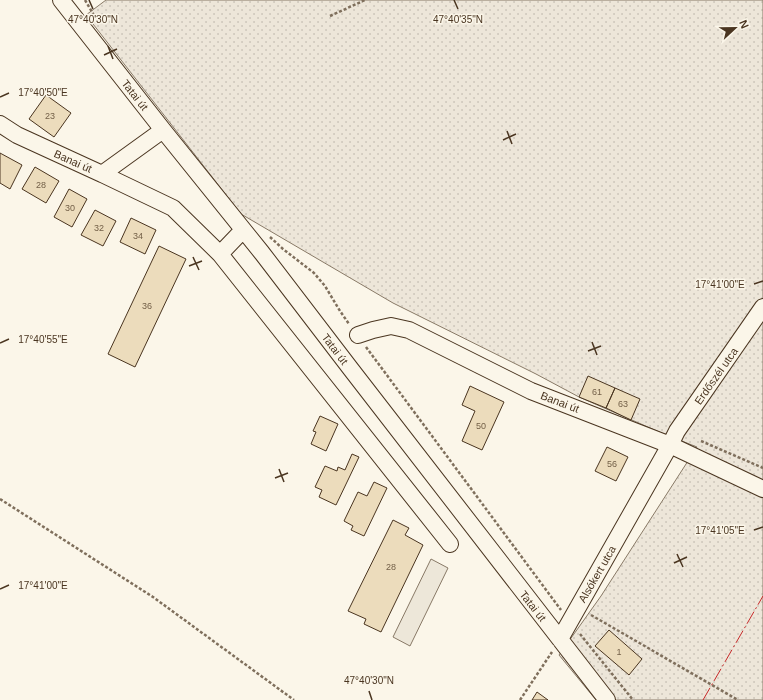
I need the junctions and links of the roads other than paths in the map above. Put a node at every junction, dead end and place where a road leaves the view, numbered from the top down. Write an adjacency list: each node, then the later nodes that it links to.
1 (61, 0): 3 (street, Tatai út)
2 (0, 124): 4 (street, Banai út)
3 (163, 130): 4 (street, Banai út); 5 (street, Tatai út)
4 (102, 174): 6 (street)
5 (242, 230): 6 (street); 12 (street, Tatai út)
6 (220, 254): 11 (street)
7 (763, 307): 9 (street, Erdőszél utca)
8 (358, 335): 9 (street, Banai út)
9 (670, 445): 10 (street, Banai út); 12 (street, Alsókert utca)
10 (763, 489)
11 (450, 544)
12 (560, 639): 13 (street, Tatai út)
13 (607, 700)

